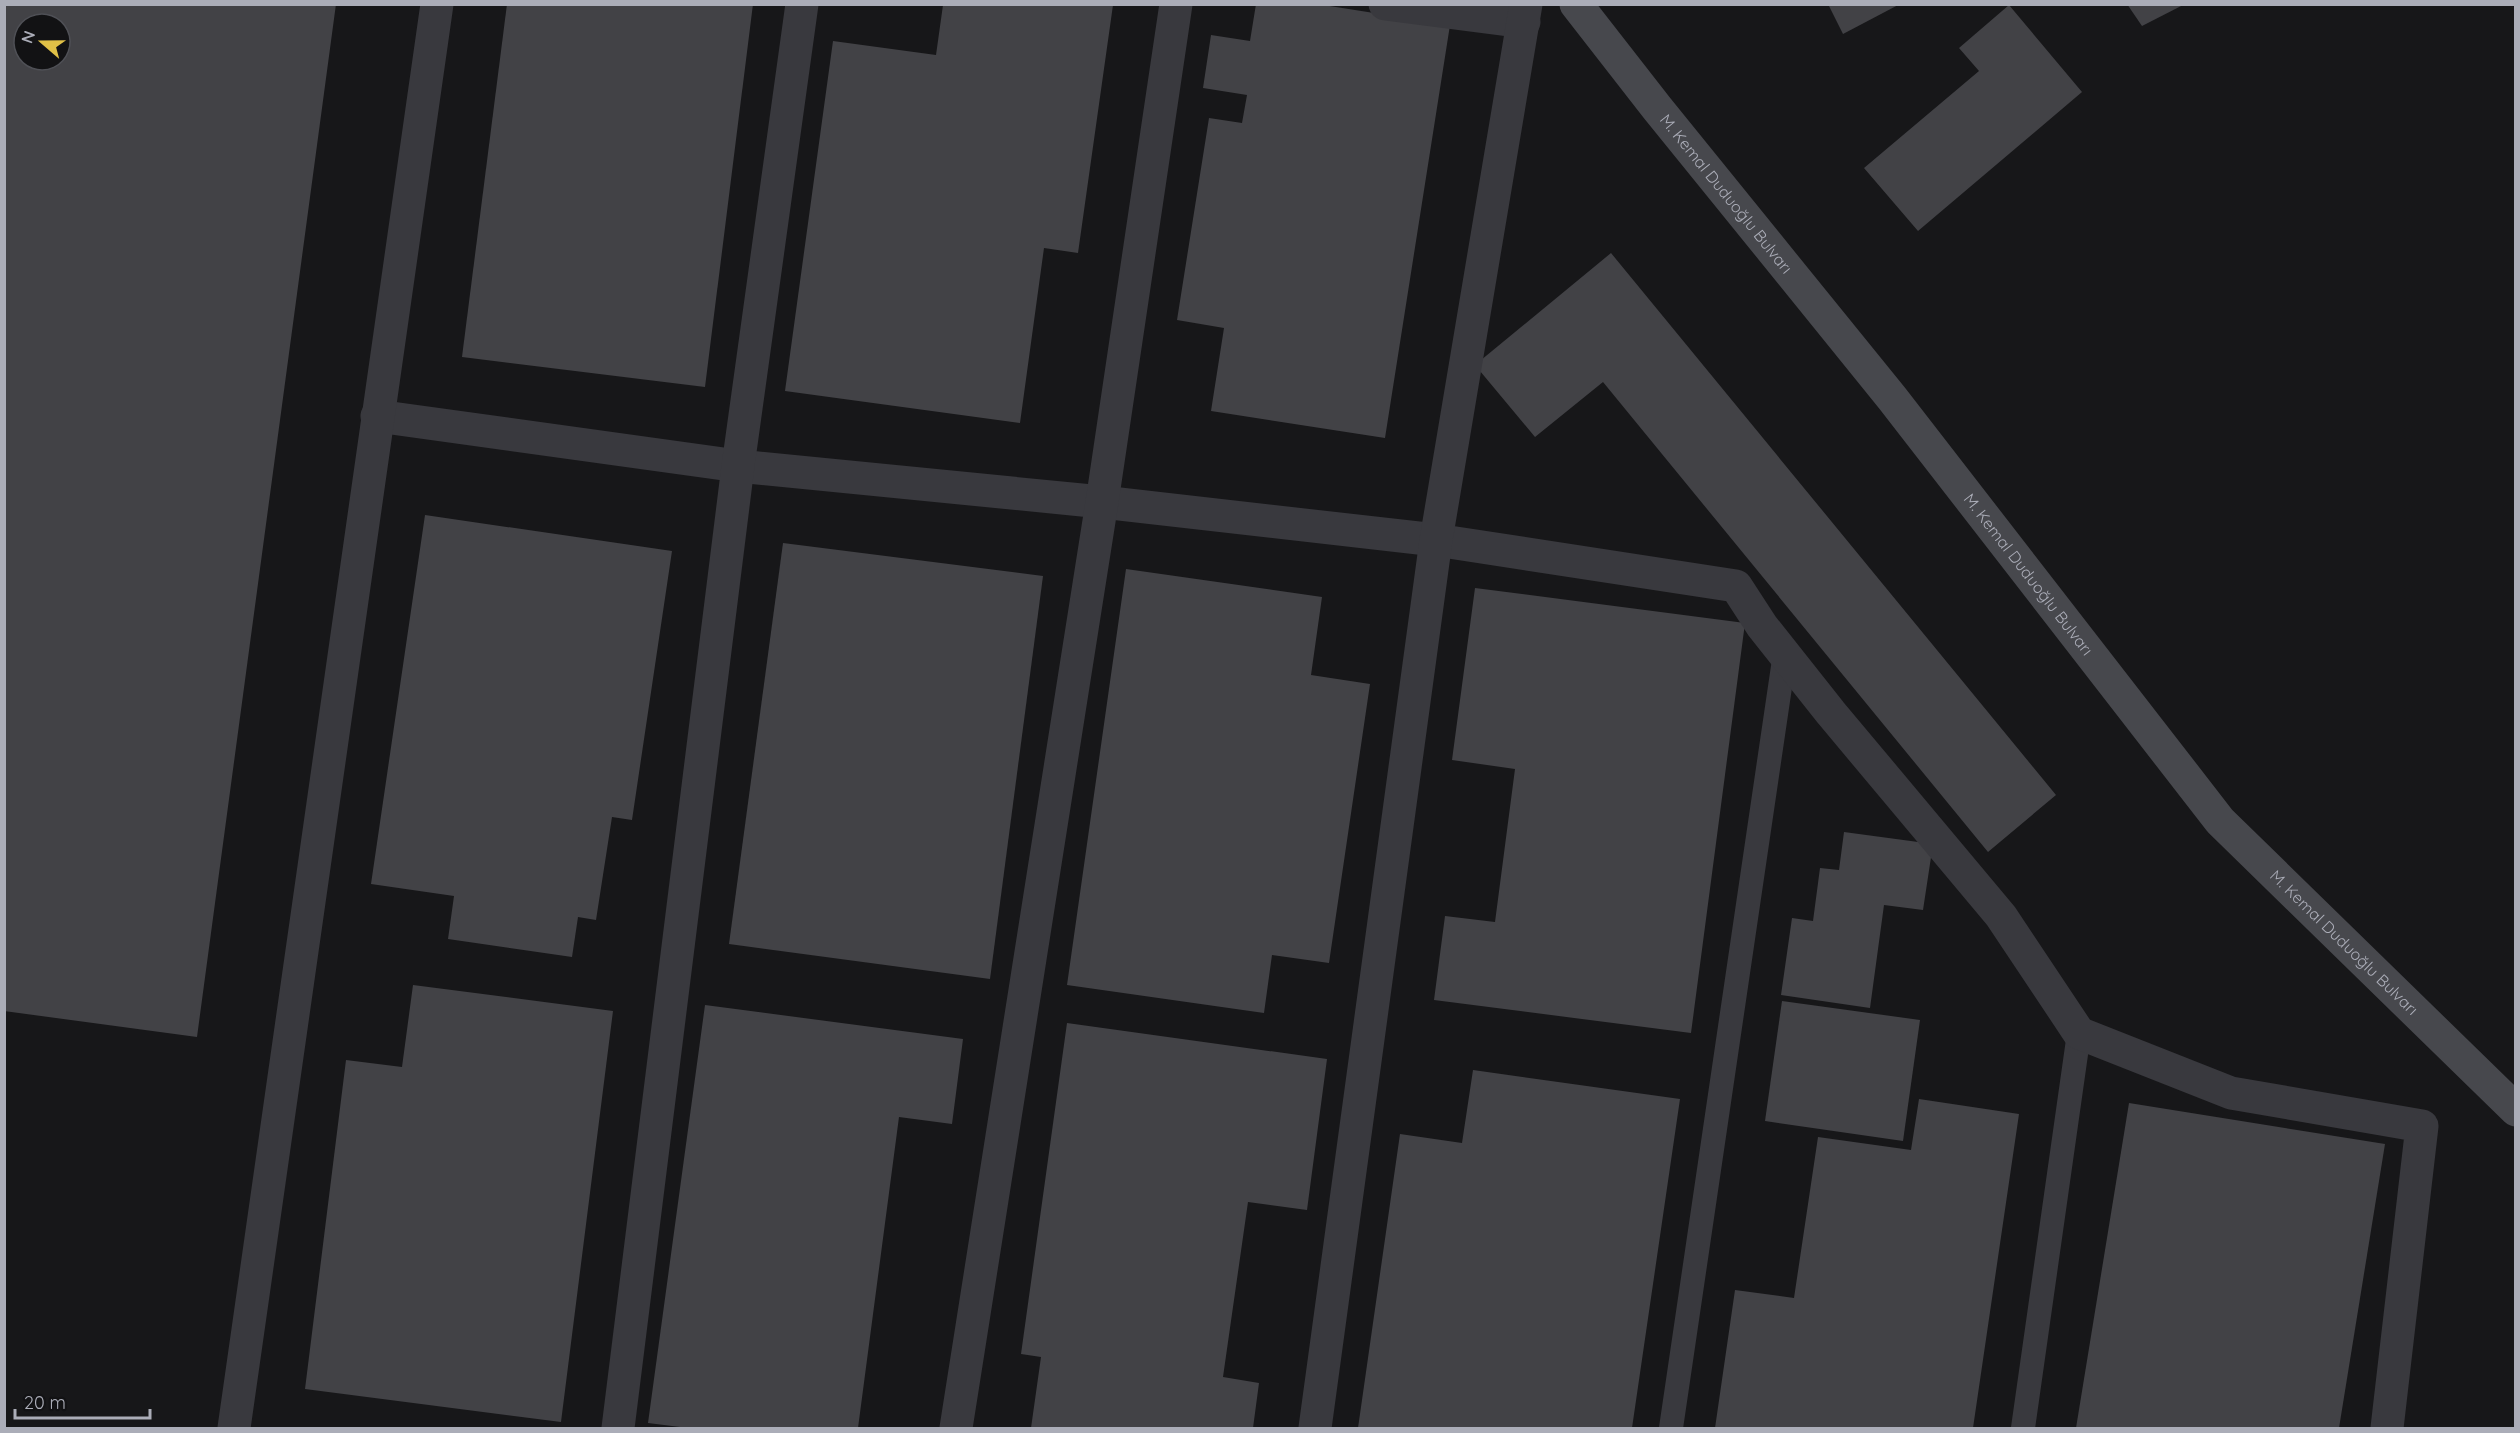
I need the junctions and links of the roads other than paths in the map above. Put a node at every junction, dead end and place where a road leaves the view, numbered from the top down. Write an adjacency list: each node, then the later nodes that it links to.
1 (436, 4): 7 (street)
2 (802, 4): 8 (street)
3 (1176, 4): 9 (street)
4 (1385, 4): 6 (street)
5 (1576, 4): 13 (street, M. Kemal Duduoğlu Bulvarı)
6 (1525, 13): 10 (street)
7 (377, 416): 8 (street); 14 (street)
8 (738, 466): 9 (street); 15 (street)
9 (1102, 502): 10 (street); 16 (street)
10 (1436, 540): 11 (street); 17 (street)
11 (1785, 653): 12 (street); 18 (lane)
12 (2079, 1033): 19 (lane); 20 (street)
13 (2516, 1110)
14 (234, 1428)
15 (618, 1428)
16 (956, 1428)
17 (1315, 1428)
18 (1671, 1428)
19 (2023, 1428)
20 (2387, 1428)

